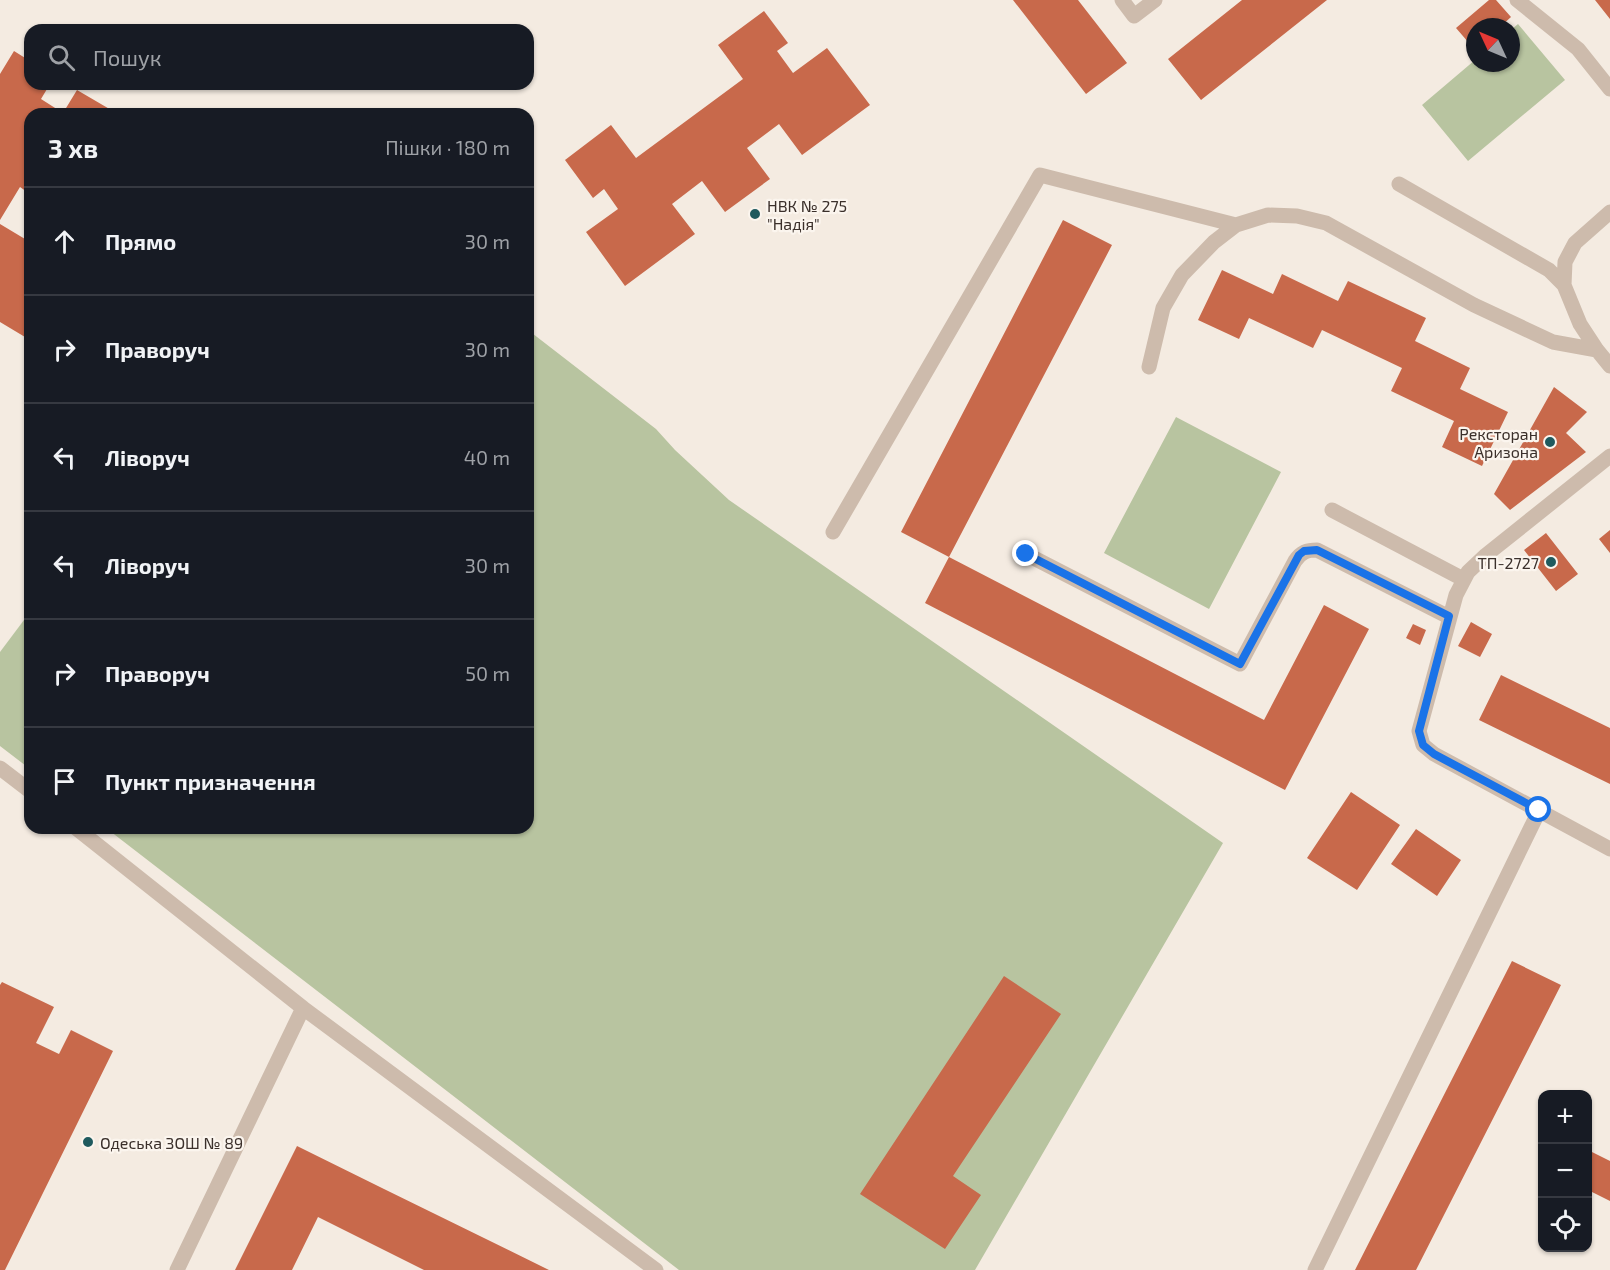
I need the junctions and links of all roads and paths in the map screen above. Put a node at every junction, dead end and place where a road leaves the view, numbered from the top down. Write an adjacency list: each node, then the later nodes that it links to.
1 (1122, 0): 2 (lane)
2 (1155, 0)
3 (1517, 0): 4 (lane)
4 (1610, 89)
5 (1399, 184): 8 (lane)
6 (1610, 212): 8 (lane)
7 (1236, 225): 9 (lane); 11 (lane); 14 (lane)
8 (1563, 285): 9 (lane)
9 (1596, 350): 10 (lane)
10 (1610, 366)
11 (1149, 367)
12 (1610, 456): 16 (lane)
13 (1332, 510): 16 (lane)
14 (833, 532)
15 (1026, 554): 17 (lane)
16 (1463, 579): 17 (lane)
17 (1449, 616): 20 (lane)
18 (0, 768): 19 (lane)
19 (24, 786)
20 (1539, 810): 22 (lane); 26 (lane)
21 (84, 834): 23 (lane)
22 (1610, 849)
23 (303, 1008): 24 (lane); 25 (lane)
24 (177, 1270)
25 (656, 1270)
26 (1315, 1270)

